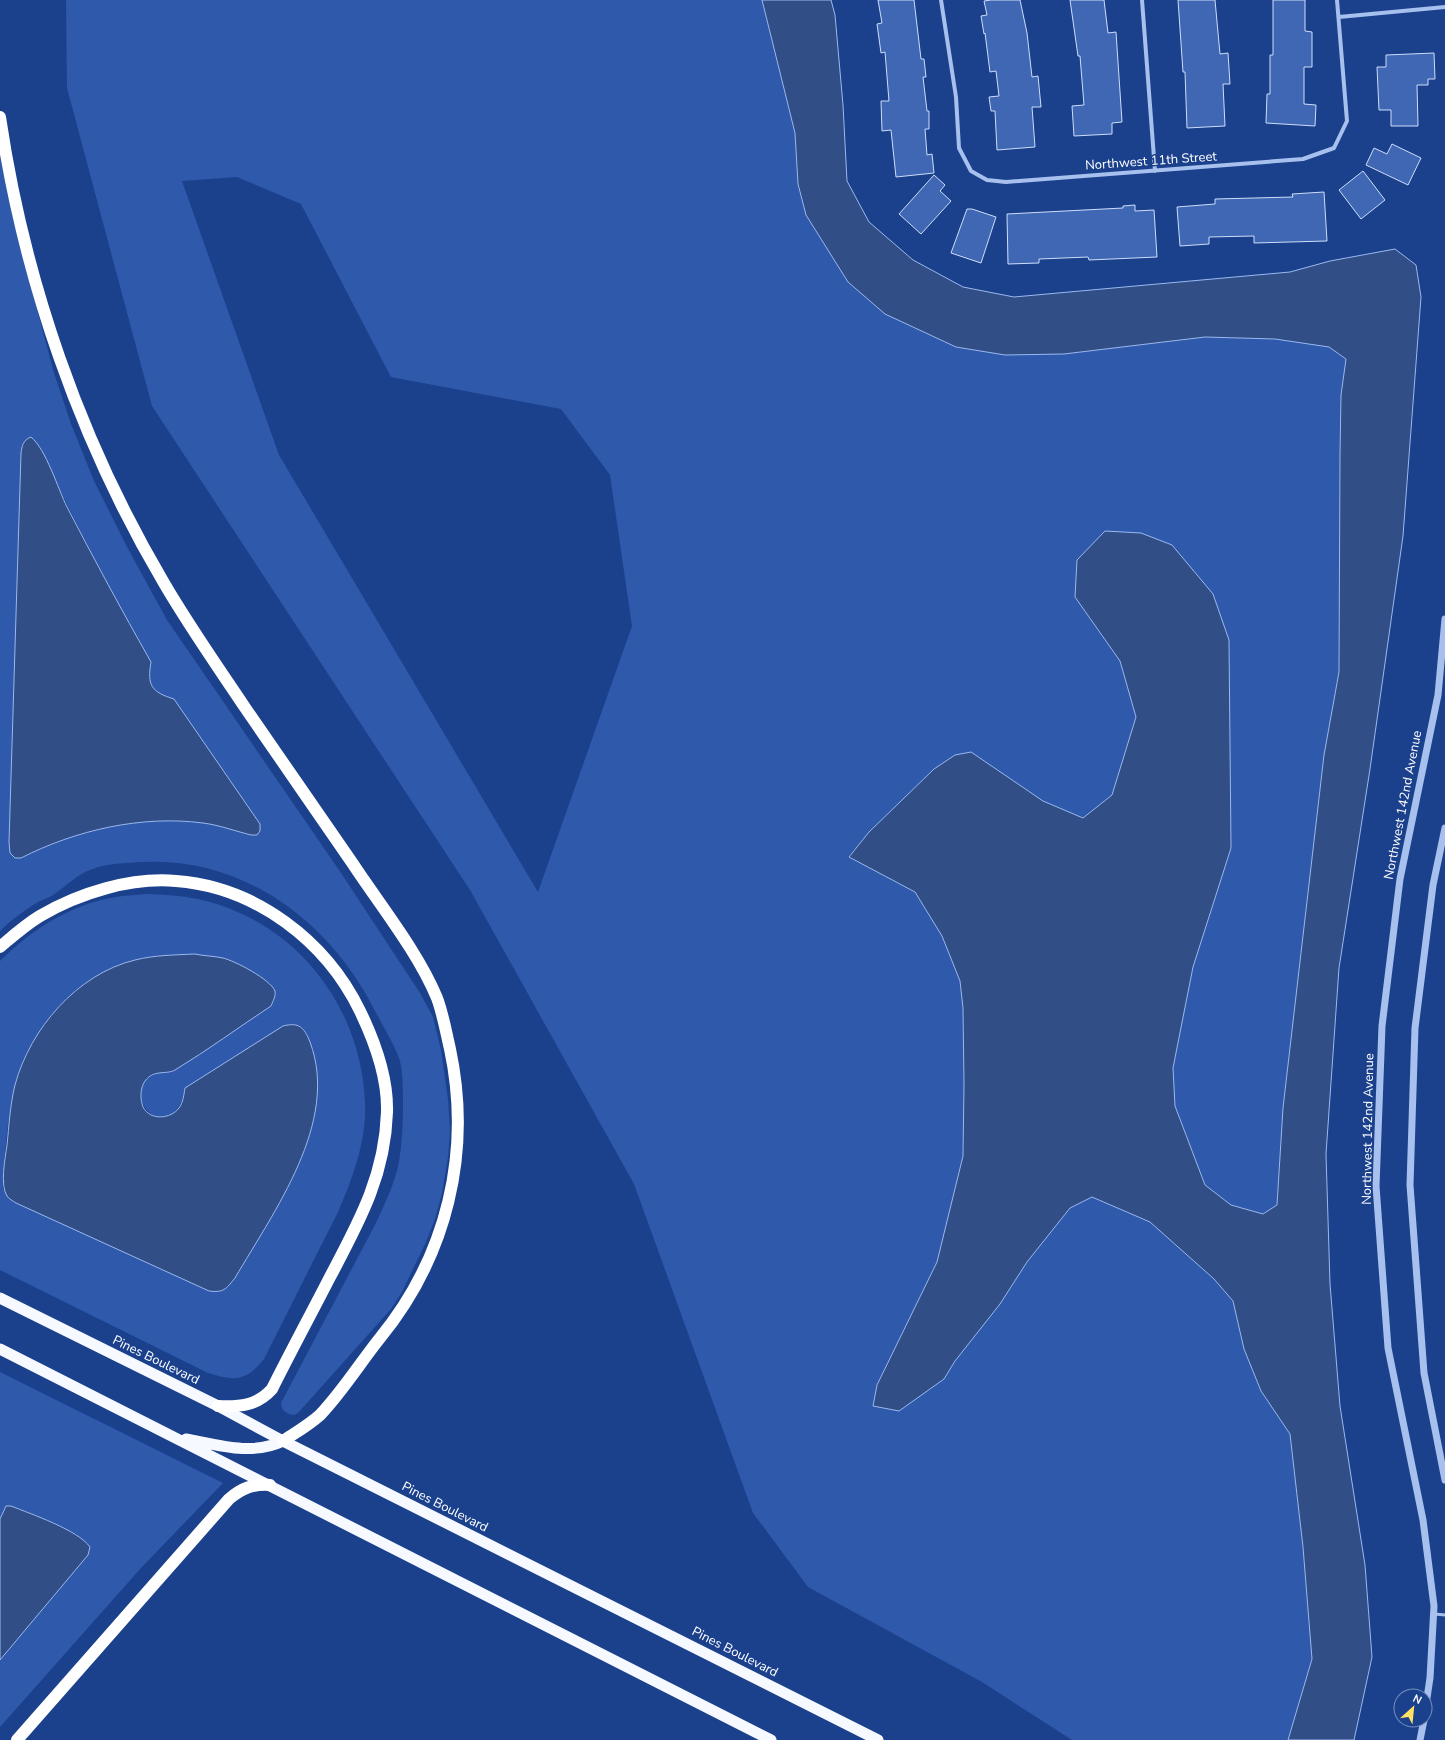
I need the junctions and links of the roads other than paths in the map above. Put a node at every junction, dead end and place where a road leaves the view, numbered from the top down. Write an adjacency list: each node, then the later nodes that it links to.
1 (940, 0): 7 (street, Northwest 11th Street)
2 (1142, 0): 7 (street)
3 (1337, 0): 5 (street)
4 (1445, 7): 5 (street)
5 (1339, 17): 7 (street, Northwest 11th Street)
6 (0, 117): 15 (highway)
7 (1155, 171)
8 (1445, 619): 18 (street, Northwest 142nd Avenue)
9 (1445, 828): 16 (street)
10 (0, 947): 13 (highway)
11 (0, 1298): 13 (highway, Pines Boulevard)
12 (0, 1349): 14 (highway)
13 (218, 1406): 15 (highway, Pines Boulevard)
14 (173, 1437): 15 (highway); 17 (highway)
15 (283, 1441): 24 (highway, Pines Boulevard)
16 (1445, 1480)
17 (270, 1485): 22 (highway); 23 (highway)
18 (1433, 1614): 19 (lane); 20 (street, Northwest 142nd Avenue)
19 (1445, 1615)
20 (1428, 1688)
21 (1422, 1728): 25 (street)
22 (17, 1740)
23 (771, 1740)
24 (878, 1740)
25 (1420, 1740)

